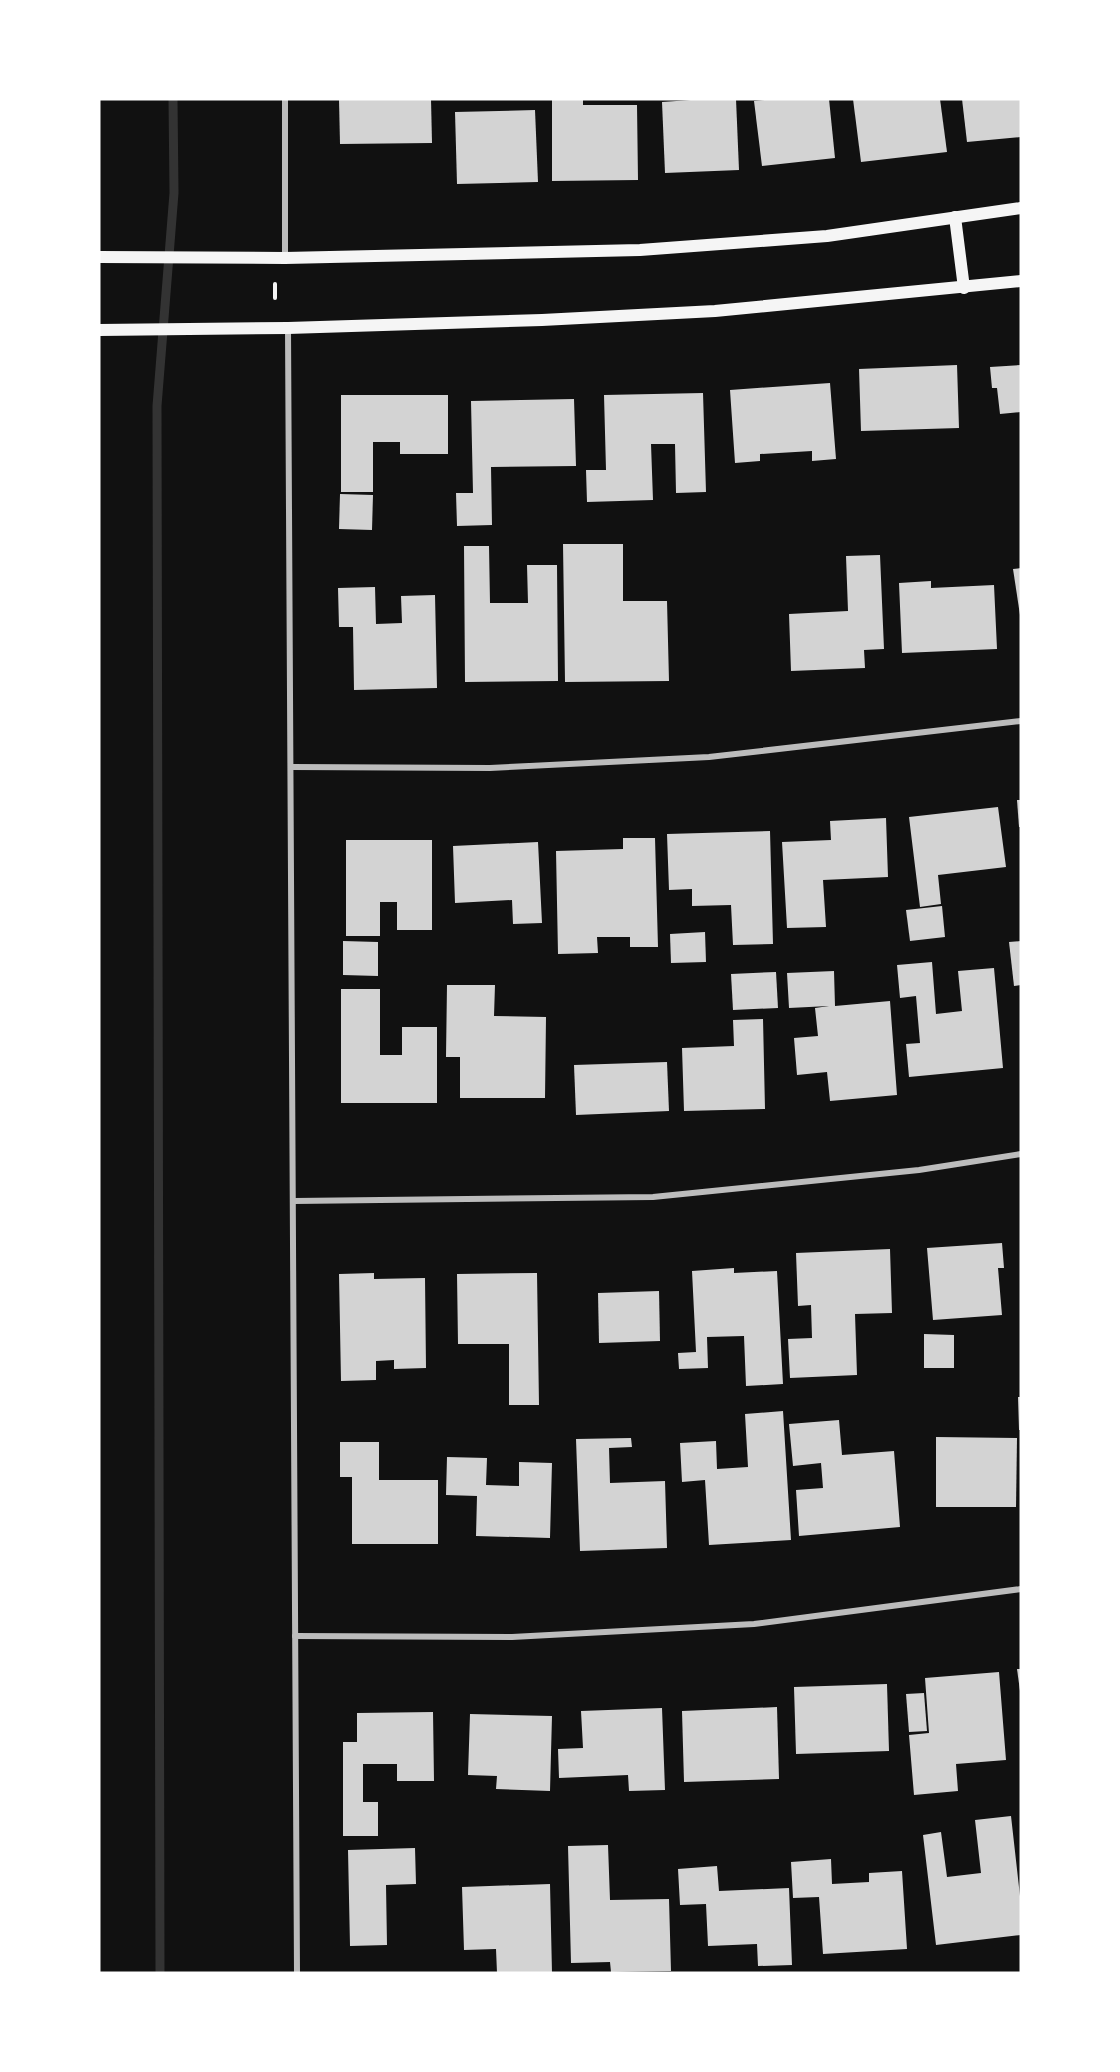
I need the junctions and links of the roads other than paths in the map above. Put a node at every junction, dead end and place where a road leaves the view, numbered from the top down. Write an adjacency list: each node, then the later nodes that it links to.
1 (285, 99): 5 (street)
2 (1021, 208): 3 (main road)
3 (955, 217): 5 (main road); 7 (main road)
4 (105, 257): 5 (main road)
5 (285, 258)
6 (1021, 281): 7 (main road)
7 (964, 288): 8 (main road)
8 (288, 328): 9 (main road); 11 (street)
9 (99, 330)
10 (1021, 721): 11 (street)
11 (292, 767): 13 (street)
12 (1021, 1154): 13 (street)
13 (294, 1201): 15 (street)
14 (1021, 1589): 15 (street)
15 (295, 1636): 16 (street)
16 (297, 1973)

